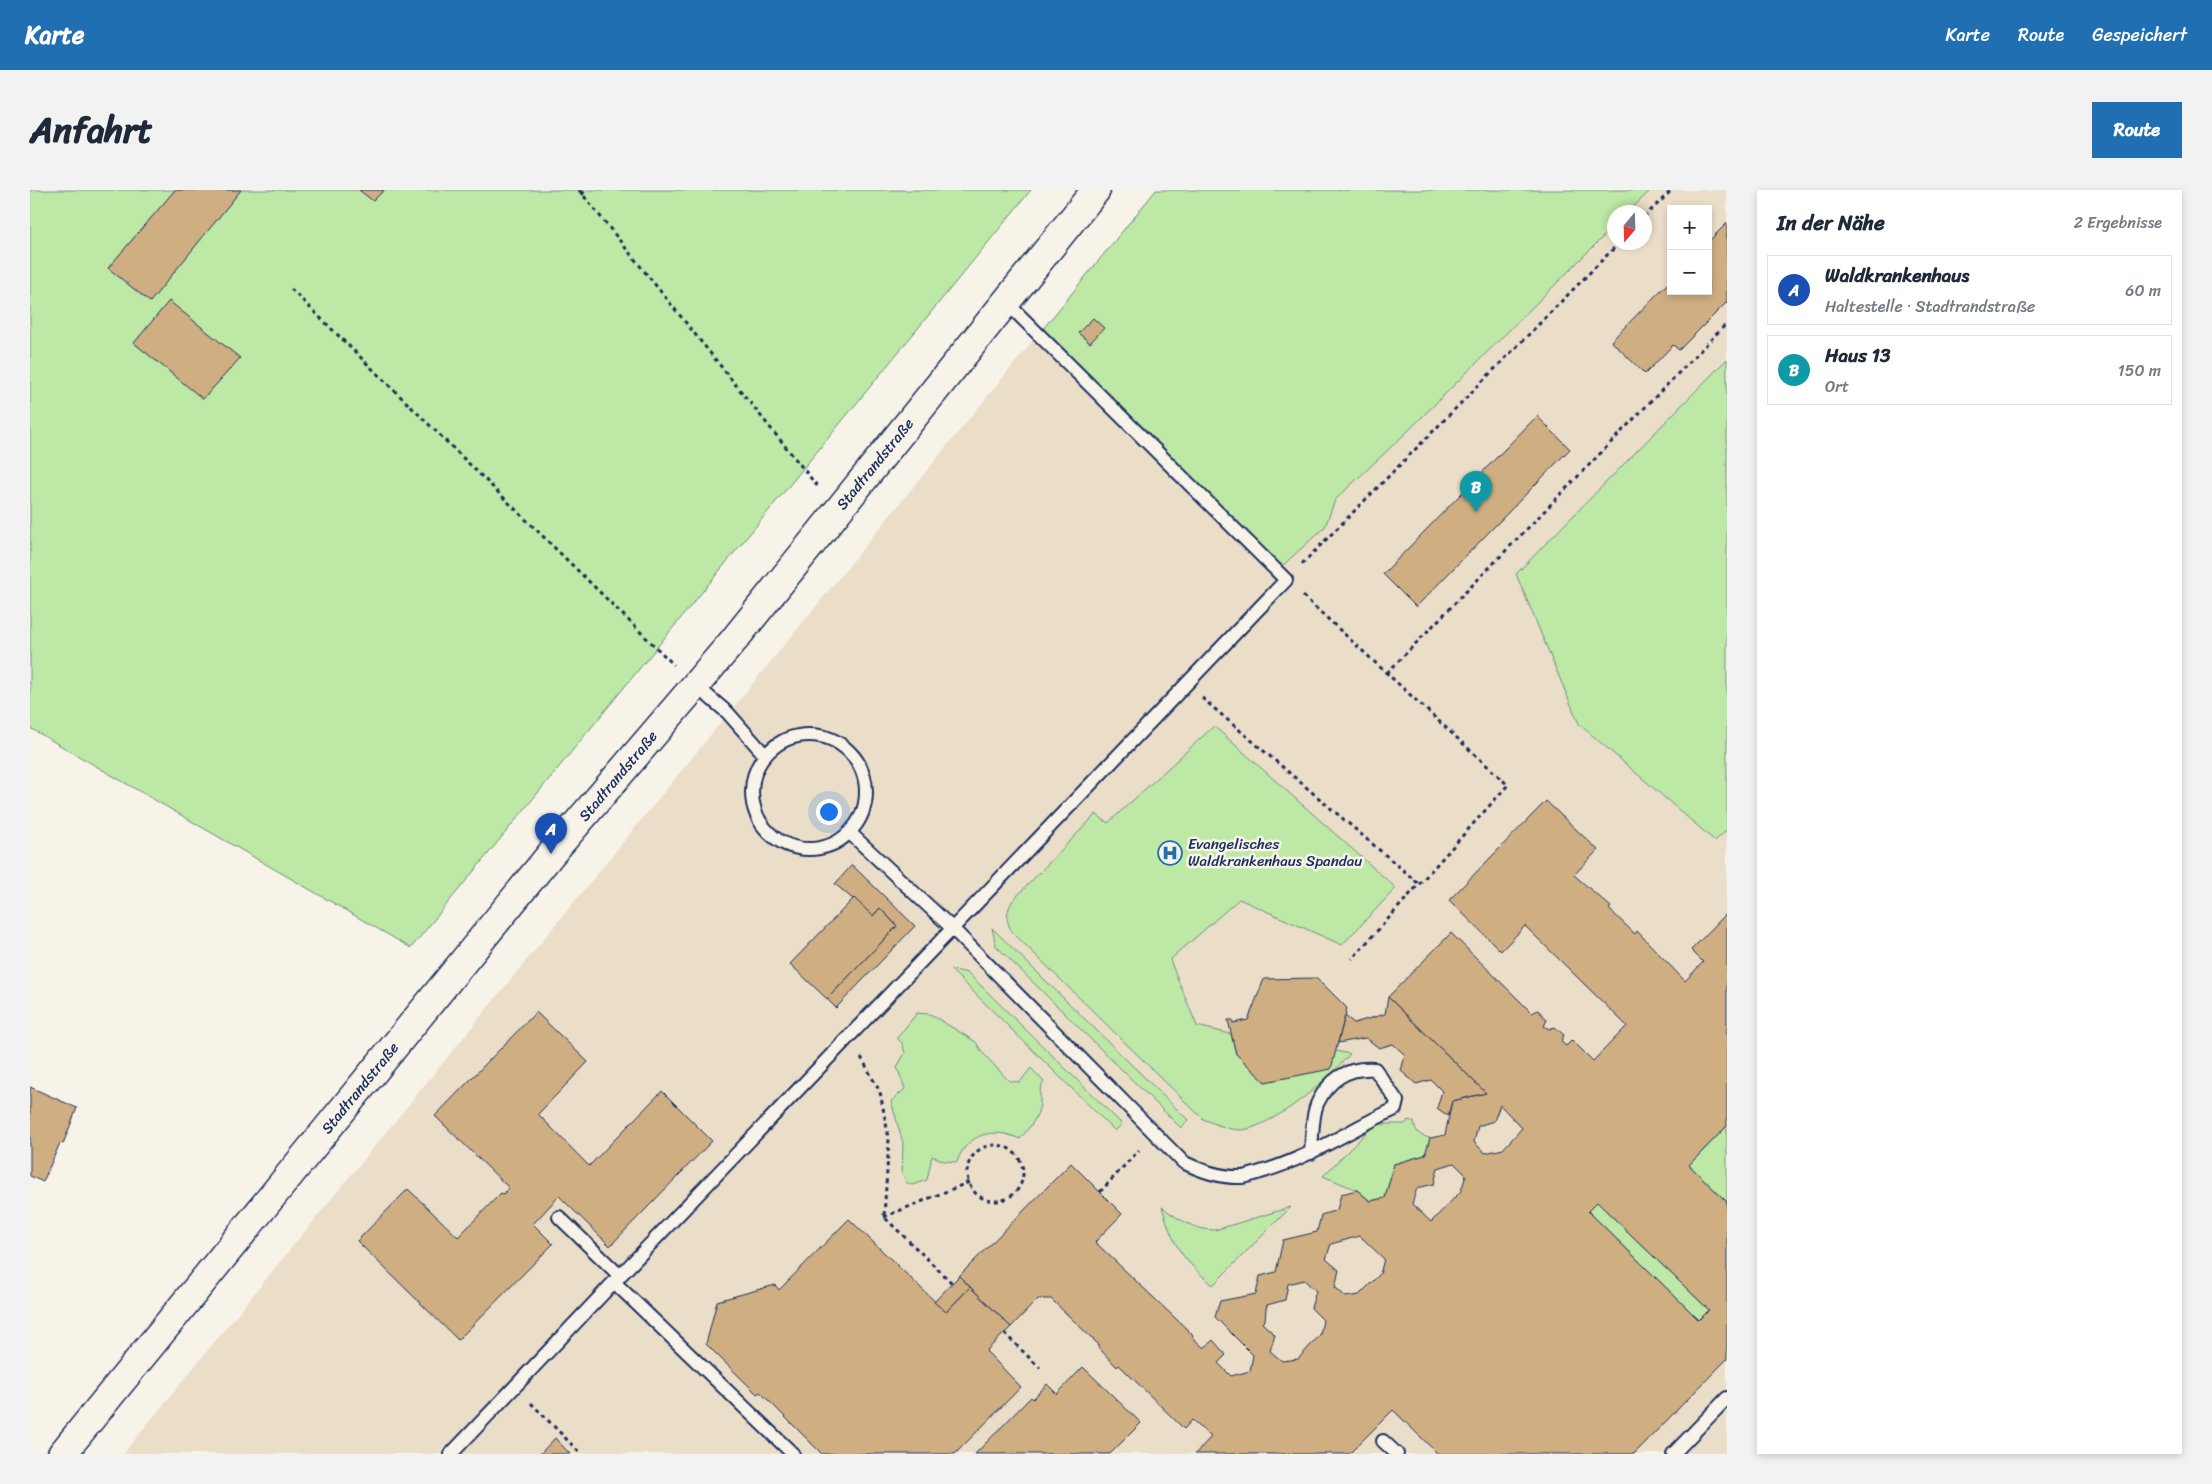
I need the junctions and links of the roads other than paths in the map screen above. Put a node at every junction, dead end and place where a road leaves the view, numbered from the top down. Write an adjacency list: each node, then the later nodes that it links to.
1 (1096, 190): 2 (street, Stadtrandstraße)
2 (1006, 302): 3 (street, Stadtrandstraße); 6 (lane)
3 (695, 685): 4 (lane); 12 (street, Stadtrandstraße)
4 (764, 754): 5 (lane); 5 (lane)
5 (850, 833): 6 (lane)
6 (953, 929): 7 (lane); 9 (lane)
7 (1310, 1153): 7 (lane)
8 (559, 1218): 9 (lane)
9 (617, 1279): 13 (lane); 14 (lane)
10 (1727, 1398): 16 (lane)
11 (1383, 1441): 15 (lane)
12 (62, 1454)
13 (451, 1454)
14 (793, 1454)
15 (1397, 1454)
16 (1673, 1454)

